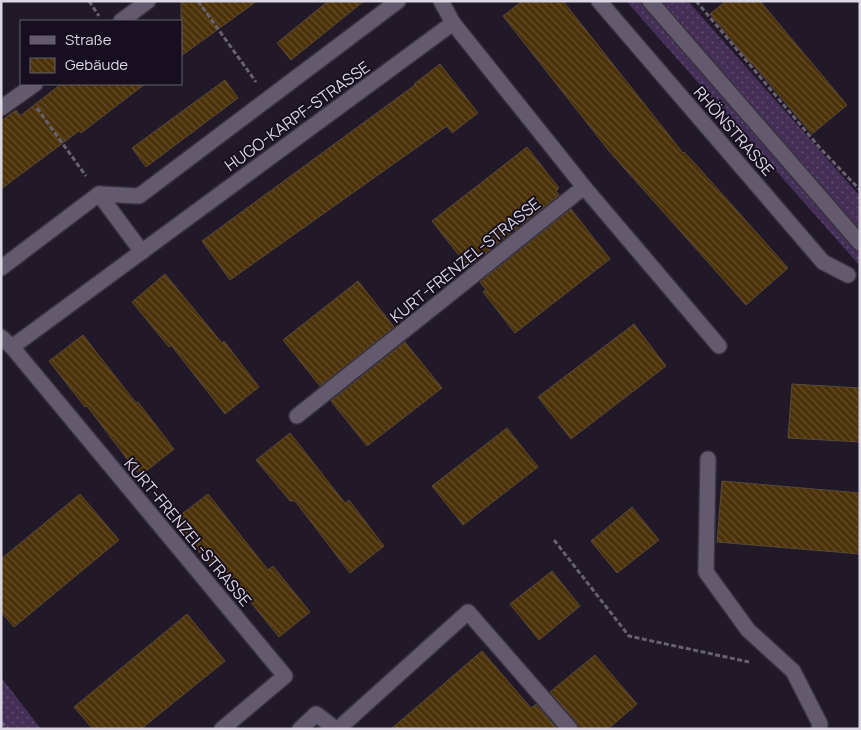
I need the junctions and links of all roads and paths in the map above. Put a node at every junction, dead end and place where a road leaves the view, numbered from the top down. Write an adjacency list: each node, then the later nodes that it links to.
1 (89, 1): 9 (path)
2 (148, 1): 10 (street)
3 (198, 1): 13 (path)
4 (398, 1): 13 (street, HUGO-KARPF-STRASSE)
5 (441, 1): 11 (street)
6 (599, 1): 21 (street, RHÖNSTRASSE)
7 (650, 1): 18 (street, RHÖNSTRASSE)
8 (696, 1): 16 (path)
9 (101, 20)
10 (122, 20)
11 (453, 23): 15 (street); 19 (street, HUGO-KARPF-STRASSE)
12 (30, 87): 14 (street); 17 (path)
13 (268, 99): 17 (street, HUGO-KARPF-STRASSE)
14 (1, 108)
15 (584, 187): 23 (street); 25 (street, KURT-FRENZEL-STRASSE)
16 (860, 190)
17 (99, 194): 19 (street); 20 (street)
18 (860, 243)
19 (142, 252): 24 (street, HUGO-KARPF-STRASSE)
20 (1, 268)
21 (848, 275)
22 (1, 337): 24 (street)
23 (719, 346)
24 (12, 347): 31 (street, KURT-FRENZEL-STRASSE)
25 (297, 416)
26 (708, 460): 35 (street)
27 (554, 540): 28 (path)
28 (754, 663)
29 (1, 722): 30 (path)
30 (8, 729)
31 (222, 729)
32 (300, 729): 33 (street)
33 (337, 729): 34 (street)
34 (570, 729)
35 (819, 729)

